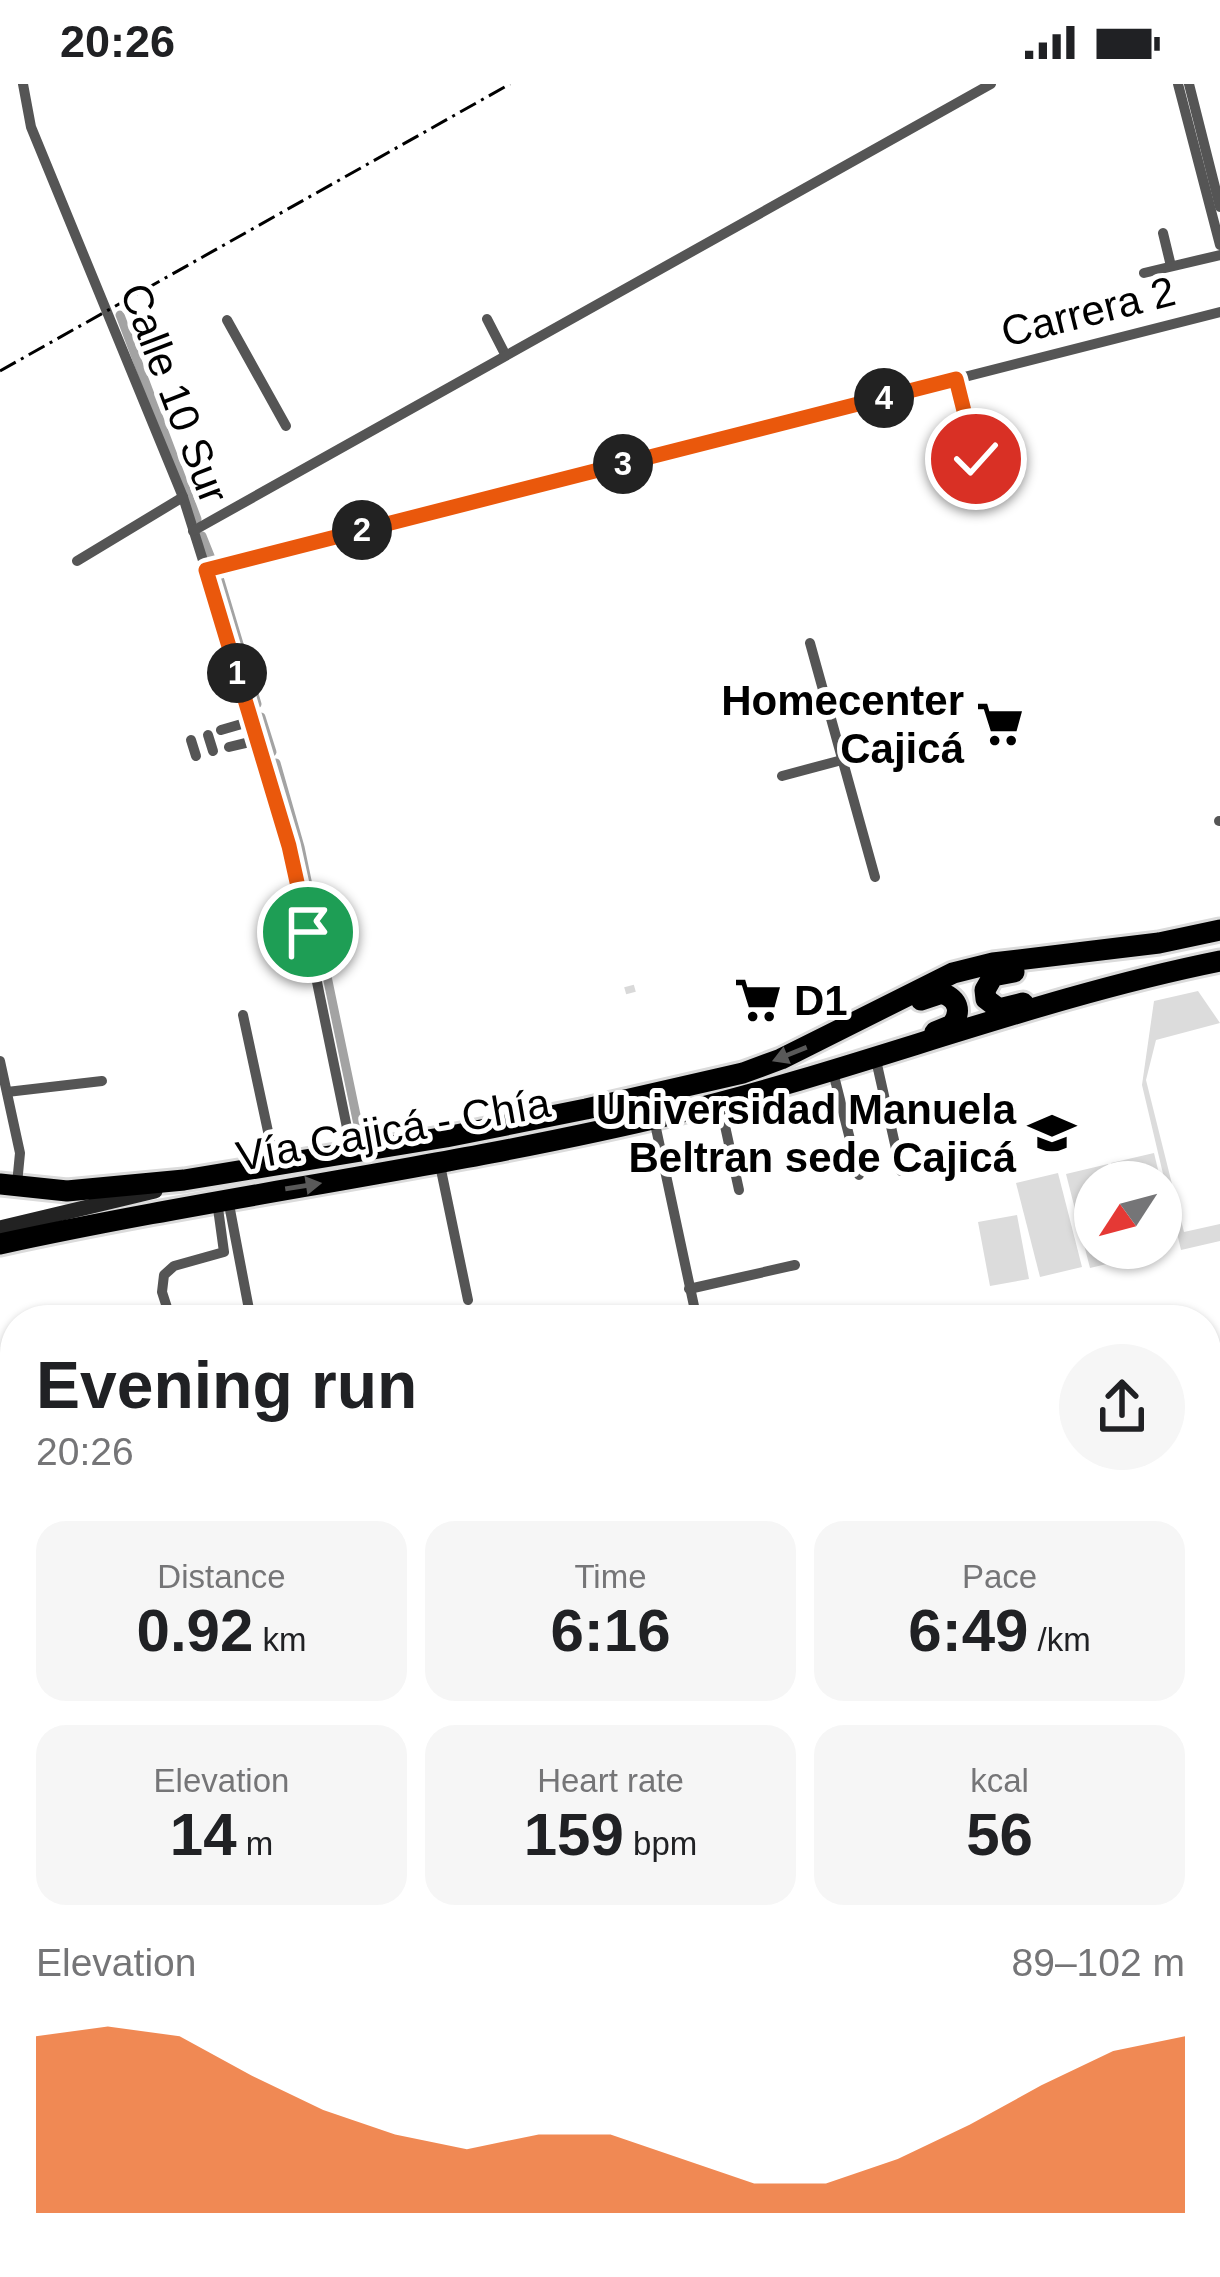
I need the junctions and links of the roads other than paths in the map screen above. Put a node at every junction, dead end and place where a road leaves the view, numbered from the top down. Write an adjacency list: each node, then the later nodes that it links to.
1 (23, 84): 19 (street, Calle 10 Sur)
2 (991, 84): 15 (street)
3 (1178, 84): 5 (street)
4 (1189, 84): 5 (street)
5 (1205, 166): 6 (street); 8 (street)
6 (1220, 207)
7 (1163, 233): 10 (street)
8 (1220, 245)
9 (1220, 255): 10 (street)
10 (1171, 266): 11 (street)
11 (1144, 273)
12 (1220, 312): 16 (street, Carrera 2)
13 (487, 319): 15 (street)
14 (227, 320): 17 (street)
15 (505, 354): 20 (street)
16 (956, 379): 18 (street); 22 (street, Carrera 2)
17 (286, 426)
18 (976, 459)
19 (183, 497): 20 (street, Calle 10 Sur); 21 (street)
20 (193, 531): 22 (street, Calle 10 Sur)
21 (77, 561)
22 (206, 570): 24 (street, Calle 10 Sur)
23 (809, 644): 30 (street)
24 (252, 722): 25 (street); 27 (street, Calle 10 Sur)
25 (220, 731): 27 (street); 28 (street)
26 (191, 740): 29 (street)
27 (258, 740): 46 (street, Calle 10 Sur)
28 (213, 751)
29 (196, 756)
30 (842, 760): 31 (street); 32 (street)
31 (782, 776)
32 (875, 877)
33 (1220, 930): 34 (highway)
34 (1083, 954): 36 (highway); 38 (highway)
35 (1220, 962): 36 (highway, Vía Cajicá - Chía)
36 (1190, 968): 39 (highway, Vía Cajicá - Chía)
37 (243, 1015): 47 (street)
38 (843, 1028): 39 (highway); 46 (highway, one-way to 46)
39 (882, 1058): 41 (highway, Vía Cajicá - Chía); 49 (street)
40 (0, 1061): 43 (street)
41 (833, 1072): 44 (highway, Vía Cajicá - Chía); 50 (street)
42 (102, 1081): 43 (street)
43 (7, 1092): 52 (street)
44 (720, 1103): 45 (highway, Vía Cajicá - Chía); 53 (street)
45 (653, 1119): 48 (highway, Vía Cajicá - Chía); 60 (street)
46 (352, 1152): 47 (highway)
47 (275, 1165): 51 (highway)
48 (440, 1165): 54 (highway, Vía Cajicá - Chía, one-way to 48); 61 (street)
49 (901, 1171)
50 (859, 1175)
51 (184, 1180): 52 (highway); 55 (main road)
52 (8, 1186)
53 (739, 1190)
54 (222, 1199): 56 (highway, Vía Cajicá - Chía); 62 (street); 63 (street)
55 (0, 1228)
56 (64, 1234): 57 (highway, Vía Cajicá - Chía); 58 (main road)
57 (0, 1244)
58 (0, 1254)
59 (795, 1265): 60 (street)
60 (689, 1289): 64 (street)
61 (468, 1300)
62 (166, 1305)
63 (247, 1305)
64 (693, 1305)

